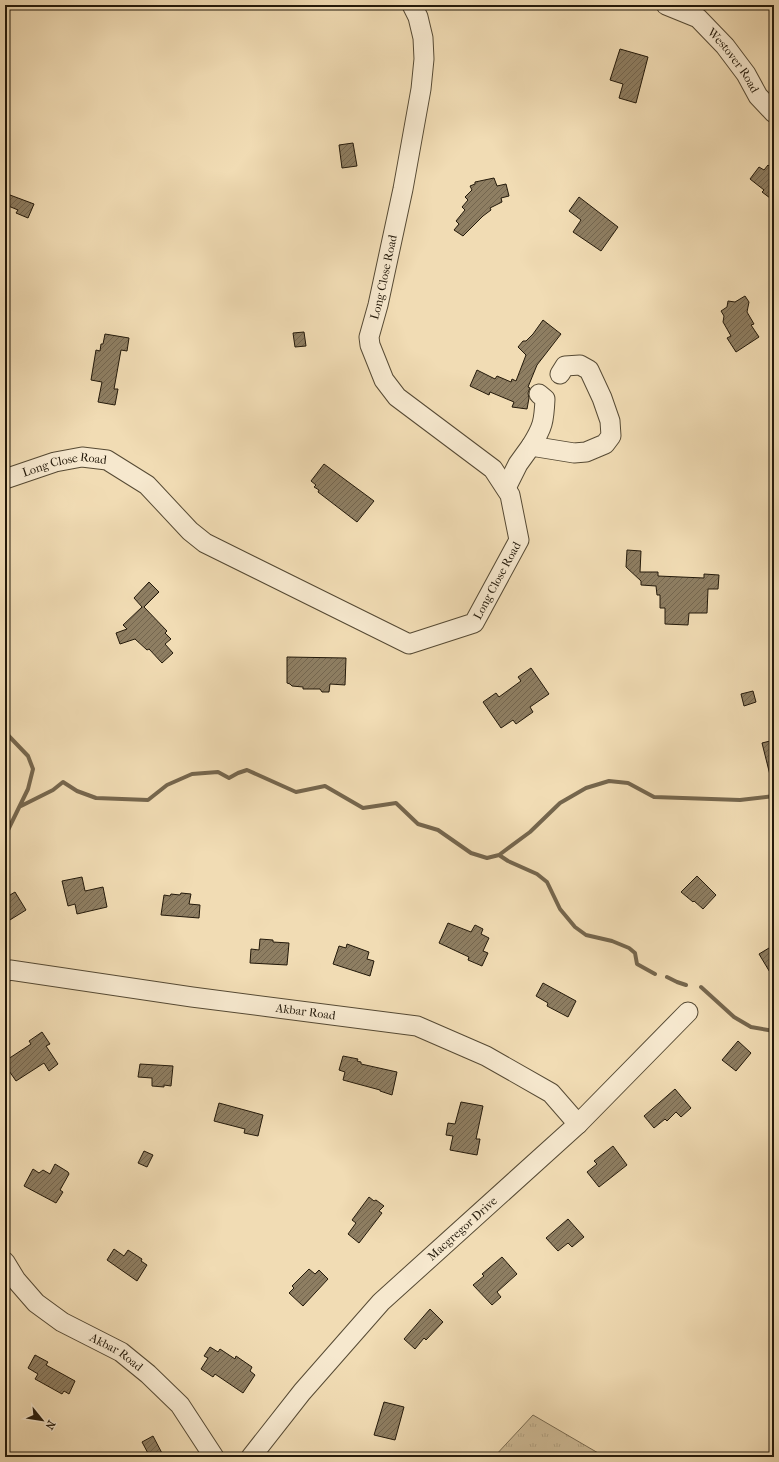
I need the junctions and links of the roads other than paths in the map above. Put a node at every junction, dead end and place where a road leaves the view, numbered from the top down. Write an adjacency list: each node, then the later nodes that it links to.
1 (412, 5): 8 (street, Long Close Road)
2 (666, 5): 3 (street, Westover Road)
3 (774, 113)
4 (560, 374): 6 (street)
5 (539, 394): 6 (street)
6 (531, 446): 7 (street)
7 (518, 464): 8 (street); 10 (street)
8 (490, 466): 10 (street, Long Close Road)
9 (5, 479): 10 (street, Long Close Road)
10 (506, 488)
11 (5, 972): 13 (street, Akbar Road)
12 (688, 1012): 13 (street, Macgregor Drive)
13 (578, 1124): 16 (street, Macgregor Drive)
14 (5, 1262): 15 (street, Akbar Road)
15 (214, 1457)
16 (251, 1457)

